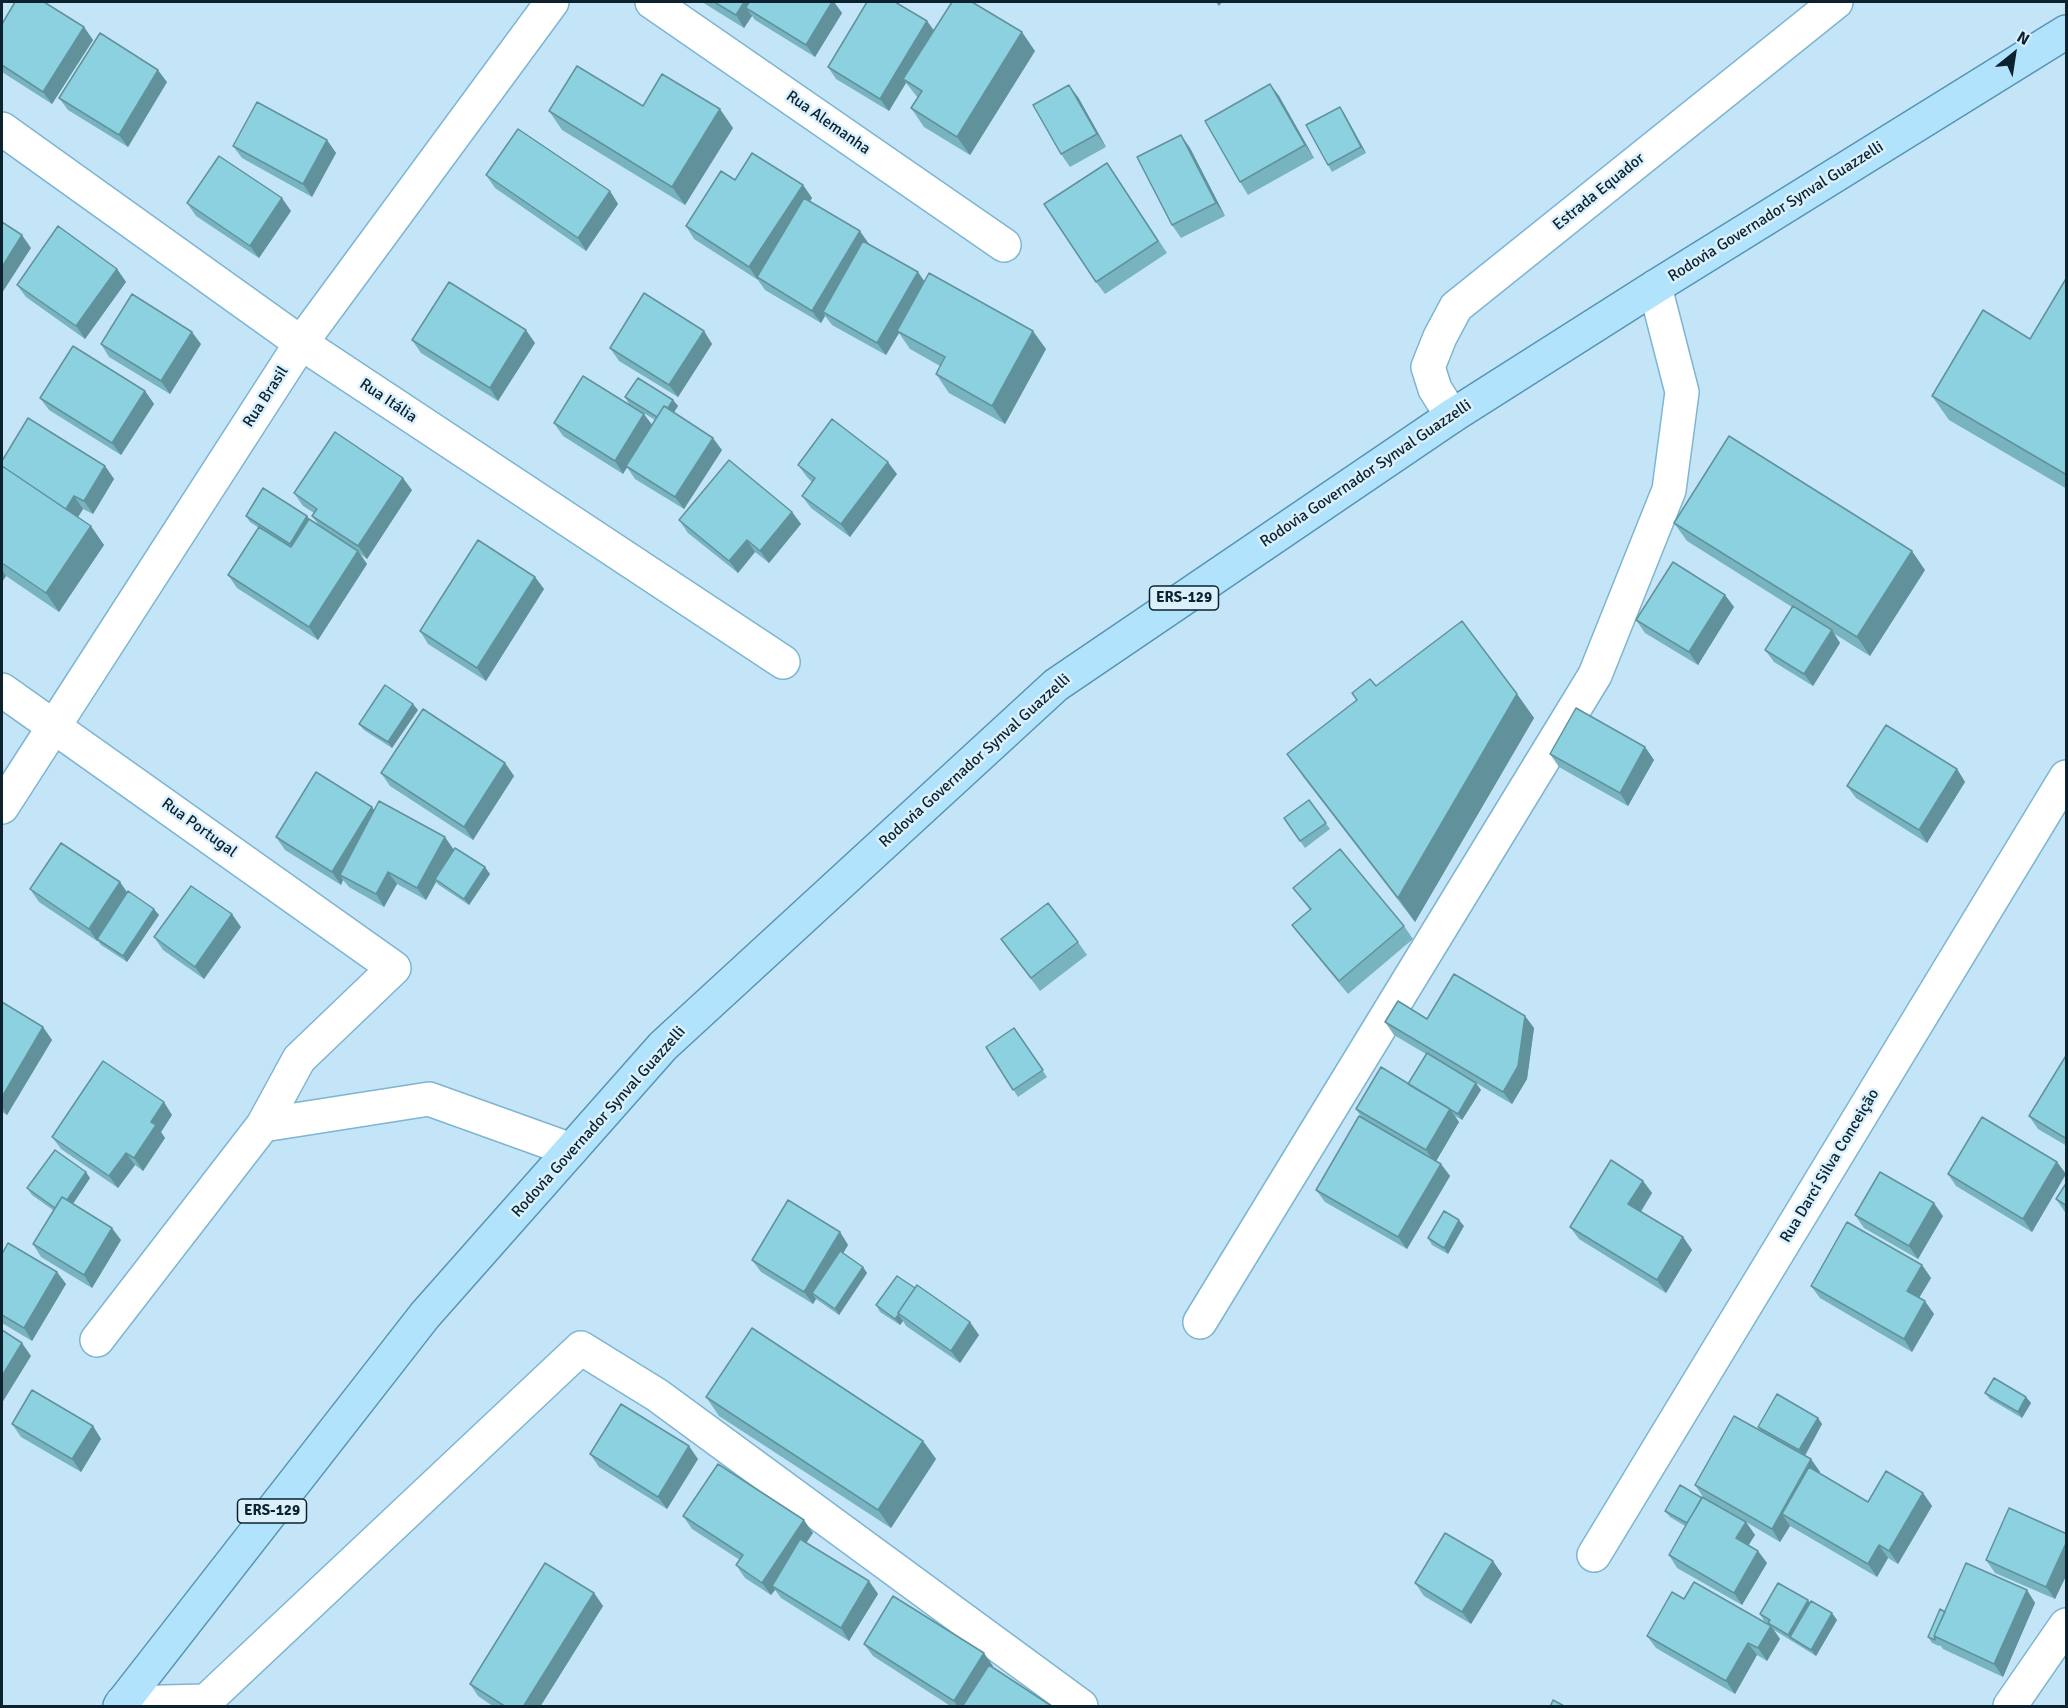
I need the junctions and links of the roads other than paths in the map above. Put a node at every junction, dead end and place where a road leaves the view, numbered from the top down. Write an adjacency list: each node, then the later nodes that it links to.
1 (552, 2): 8 (street, Rua Brasil)
2 (652, 2): 6 (street, Rua Alemanha)
3 (1836, 2): 9 (street, Estrada Equador)
4 (2067, 32): 7 (main road, Rodovia Governador Synval Guazzelli / ERS-129)
5 (2, 129): 8 (street, Rua Itália)
6 (1004, 245)
7 (1655, 286): 9 (main road, Rodovia Governador Synval Guazzelli / ERS-129); 17 (street)
8 (301, 343): 10 (street, Rua Itália); 12 (street, Rua Brasil)
9 (1452, 416): 16 (main road, Rodovia Governador Synval Guazzelli / ERS-129)
10 (783, 662)
11 (2, 690): 12 (street, Rua Portugal)
12 (56, 726): 14 (street, Rua Brasil); 15 (street, Rua Portugal)
13 (2067, 777): 19 (street, Rua Darcí Silva Conceição)
14 (2, 807)
15 (262, 1125): 16 (street); 18 (street)
16 (571, 1150): 21 (main road, Rodovia Governador Synval Guazzelli / ERS-129)
17 (1200, 1322)
18 (96, 1341)
19 (1594, 1555)
20 (2067, 1625): 23 (street)
21 (121, 1705): 22 (street)
22 (1081, 1707)
23 (2010, 1707)

